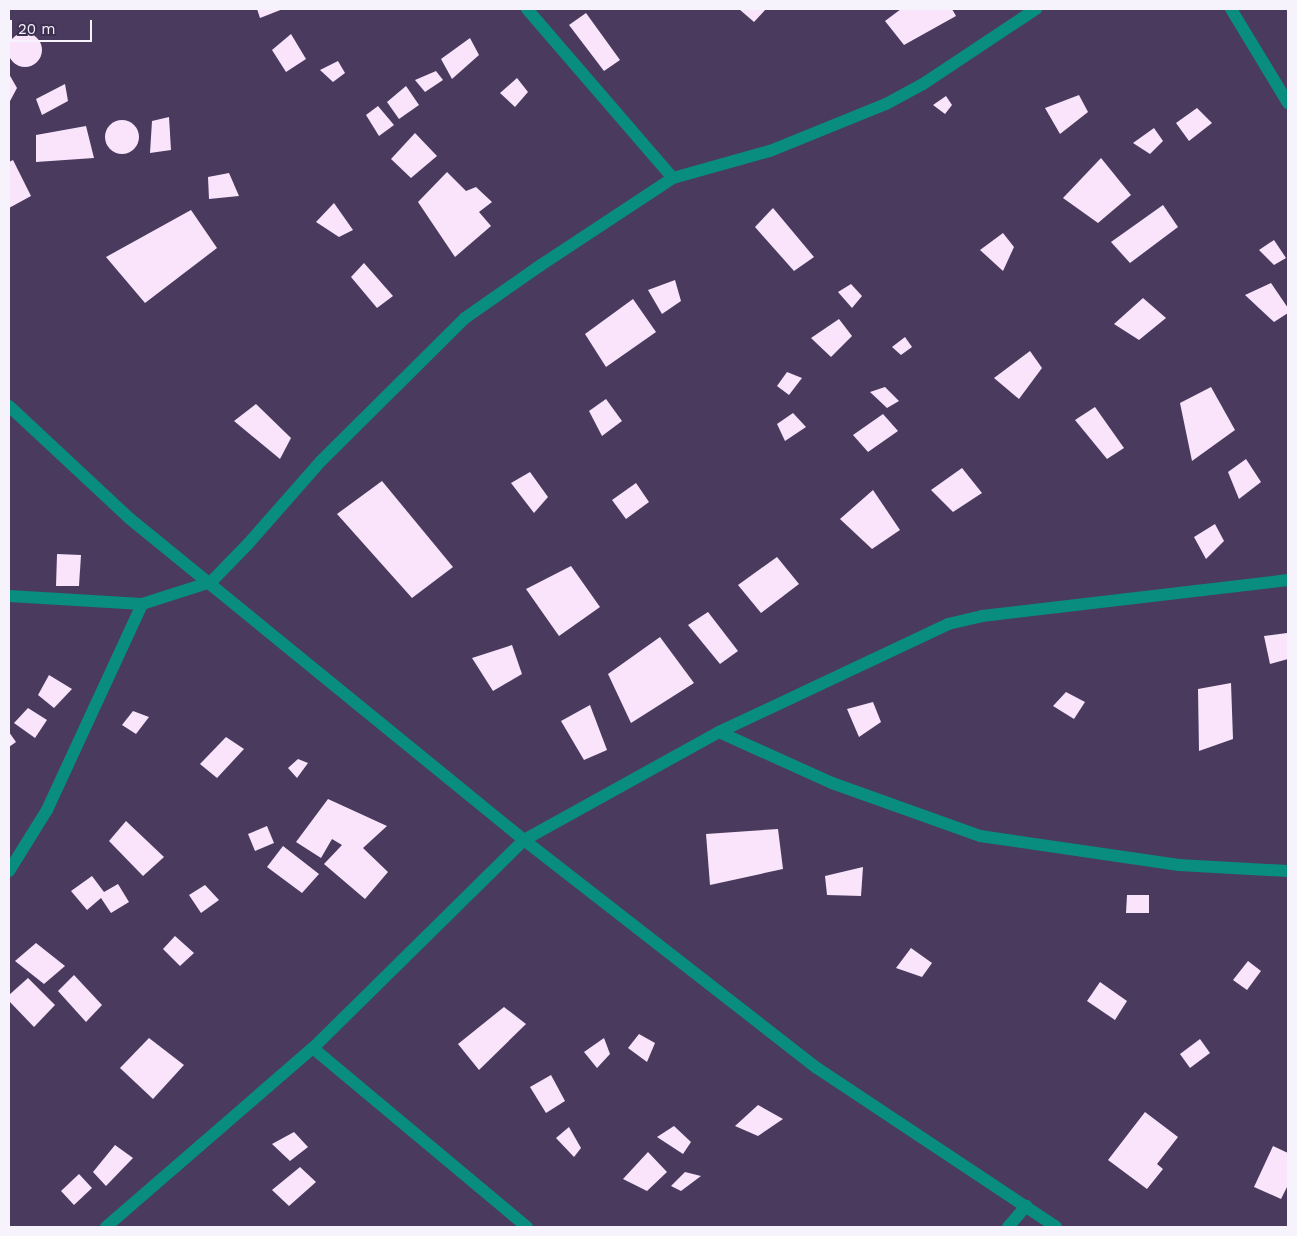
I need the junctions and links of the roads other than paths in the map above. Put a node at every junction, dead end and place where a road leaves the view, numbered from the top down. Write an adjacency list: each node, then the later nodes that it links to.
1 (527, 9): 5 (street)
2 (1036, 9): 5 (street)
3 (1231, 9): 4 (street)
4 (1288, 103)
5 (673, 178): 8 (street)
6 (9, 406): 8 (street)
7 (1288, 580): 11 (street)
8 (211, 582): 10 (street); 12 (street)
9 (9, 596): 10 (street)
10 (142, 604): 13 (street)
11 (719, 732): 12 (street); 14 (street)
12 (524, 840): 15 (street); 16 (street)
13 (9, 871)
14 (1288, 871)
15 (313, 1048): 17 (street); 18 (street)
16 (1026, 1206): 19 (street); 20 (street)
17 (106, 1227)
18 (527, 1227)
19 (1008, 1227)
20 (1056, 1227)

